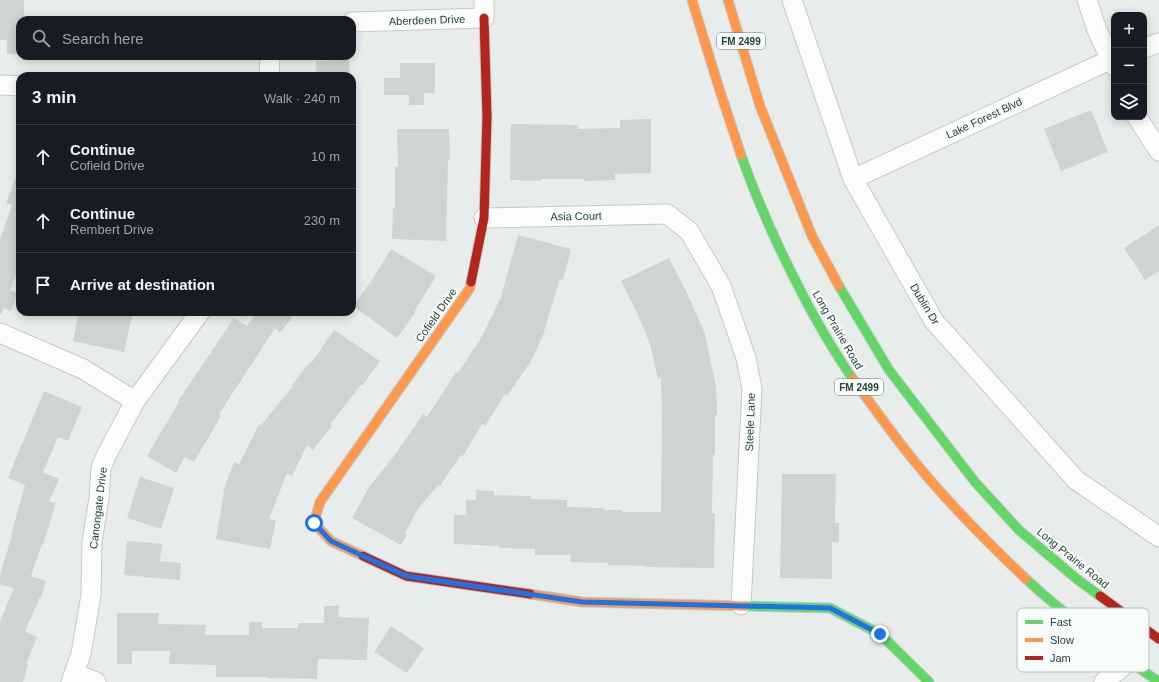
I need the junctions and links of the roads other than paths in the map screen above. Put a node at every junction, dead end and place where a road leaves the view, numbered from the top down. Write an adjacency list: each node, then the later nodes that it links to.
1 (692, 0): 25 (main road, Long Prairie Road / FM 2499)
2 (728, 0): 26 (main road, Long Prairie Road / FM 2499)
3 (792, 0): 17 (street, Dublin Dr)
4 (1086, 0): 9 (street)
5 (484, 9): 6 (street, Aberdeen Drive); 19 (main road, Cofield Drive)
6 (356, 22)
7 (1159, 43): 8 (street)
8 (1147, 47)
9 (1111, 57)
10 (270, 60): 12 (street)
11 (1111, 62): 17 (street, Lake Forest Blvd)
12 (269, 72)
13 (0, 85): 14 (street)
14 (16, 86)
15 (1139, 120): 16 (street)
16 (1159, 151)
17 (853, 179): 23 (street, Dublin Dr)
18 (667, 214): 19 (street, Asia Court); 24 (street, Steele Lane)
19 (484, 218): 24 (main road, Cofield Drive)
20 (197, 316): 22 (street, Canongate Drive)
21 (0, 333): 22 (street)
22 (135, 401): 31 (street, Canongate Drive)
23 (1159, 537)
24 (741, 605): 33 (main road)
25 (1060, 608)
26 (1116, 608)
27 (1149, 632): 28 (main road, Long Prairie Road / FM 2499)
28 (1159, 639)
29 (1116, 672): 34 (street)
30 (1144, 672): 35 (main road, Long Prairie Road / FM 2499)
31 (73, 677): 32 (street)
32 (96, 682)
33 (929, 682)
34 (1104, 682)
35 (1159, 682)

